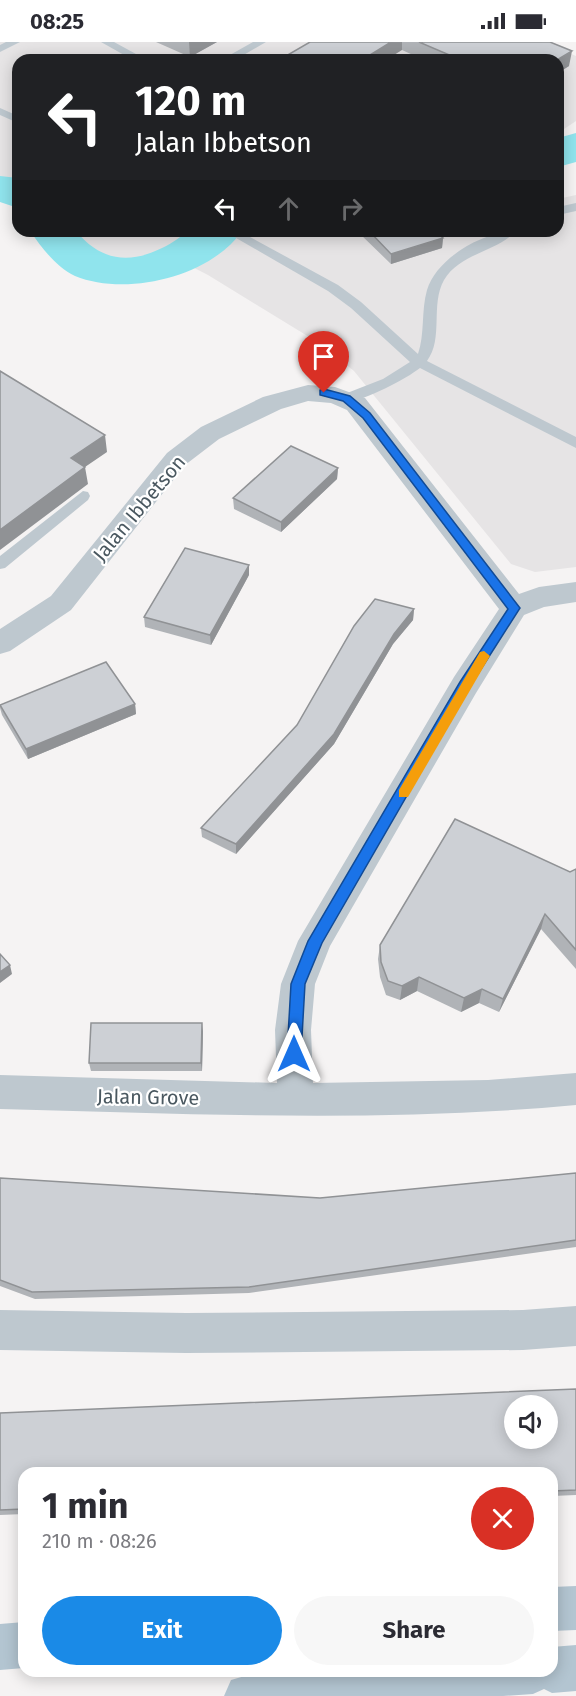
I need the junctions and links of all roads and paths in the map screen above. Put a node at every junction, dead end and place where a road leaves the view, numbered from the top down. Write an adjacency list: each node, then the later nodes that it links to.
1 (15, 42): 4 (lane)
2 (106, 42): 5 (lane)
3 (261, 42): 6 (lane)
4 (0, 50)
5 (129, 54)
6 (238, 54)
7 (242, 237): 9 (lane)
8 (499, 237): 9 (lane)
9 (418, 362): 10 (lane); 11 (lane)
10 (347, 398): 15 (street); 16 (street, Jalan Ibbetson)
11 (576, 443)
12 (83, 496): 13 (lane)
13 (0, 564)
14 (576, 592): 15 (street)
15 (514, 608): 19 (street)
16 (0, 643)
17 (576, 1089): 19 (street, Jalan Grove)
18 (0, 1092): 19 (street, Jalan Grove)
19 (296, 1100)
20 (576, 1326): 21 (street)
21 (0, 1330)
22 (576, 1608): 23 (main road)
23 (558, 1609)
24 (18, 1646): 25 (main road)
25 (0, 1647)
26 (576, 1668): 27 (main road)
27 (558, 1670)
28 (450, 1677): 29 (main road)
29 (248, 1696)

